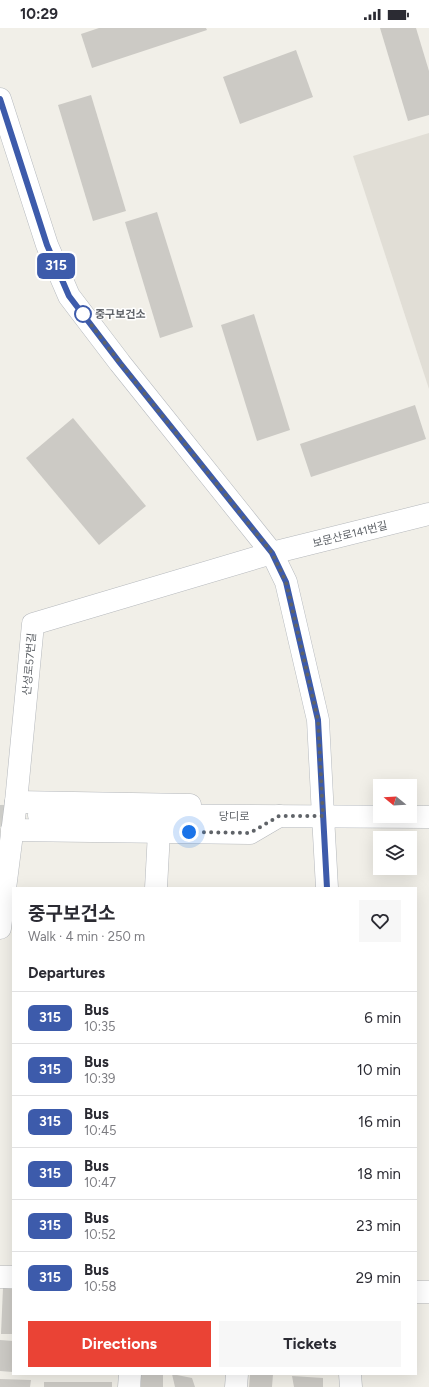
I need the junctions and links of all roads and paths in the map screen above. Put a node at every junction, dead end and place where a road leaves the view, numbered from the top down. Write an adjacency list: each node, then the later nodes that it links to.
1 (0, 99): 3 (street)
2 (429, 514): 3 (street, 보문산로141번길)
3 (272, 553): 4 (street, 산성로57번길); 7 (street)
4 (16, 802): 6 (street); 9 (street, 산성로57번길)
5 (39, 815): 6 (street, 당디로)
6 (279, 816): 7 (street, 당디로); 10 (street)
7 (323, 816): 8 (street, 당디로); 12 (street)
8 (429, 816)
9 (12, 830): 10 (street); 13 (street, 산성로57번길)
10 (159, 832): 11 (street)
11 (156, 887)
12 (327, 887)
13 (0, 928)
14 (0, 1277): 15 (street)
15 (12, 1278)
16 (417, 1292): 17 (street)
17 (429, 1292)
18 (130, 1375): 21 (street)
19 (237, 1375): 22 (street)
20 (350, 1375): 23 (street)
21 (129, 1387)
22 (236, 1387)
23 (351, 1387)

